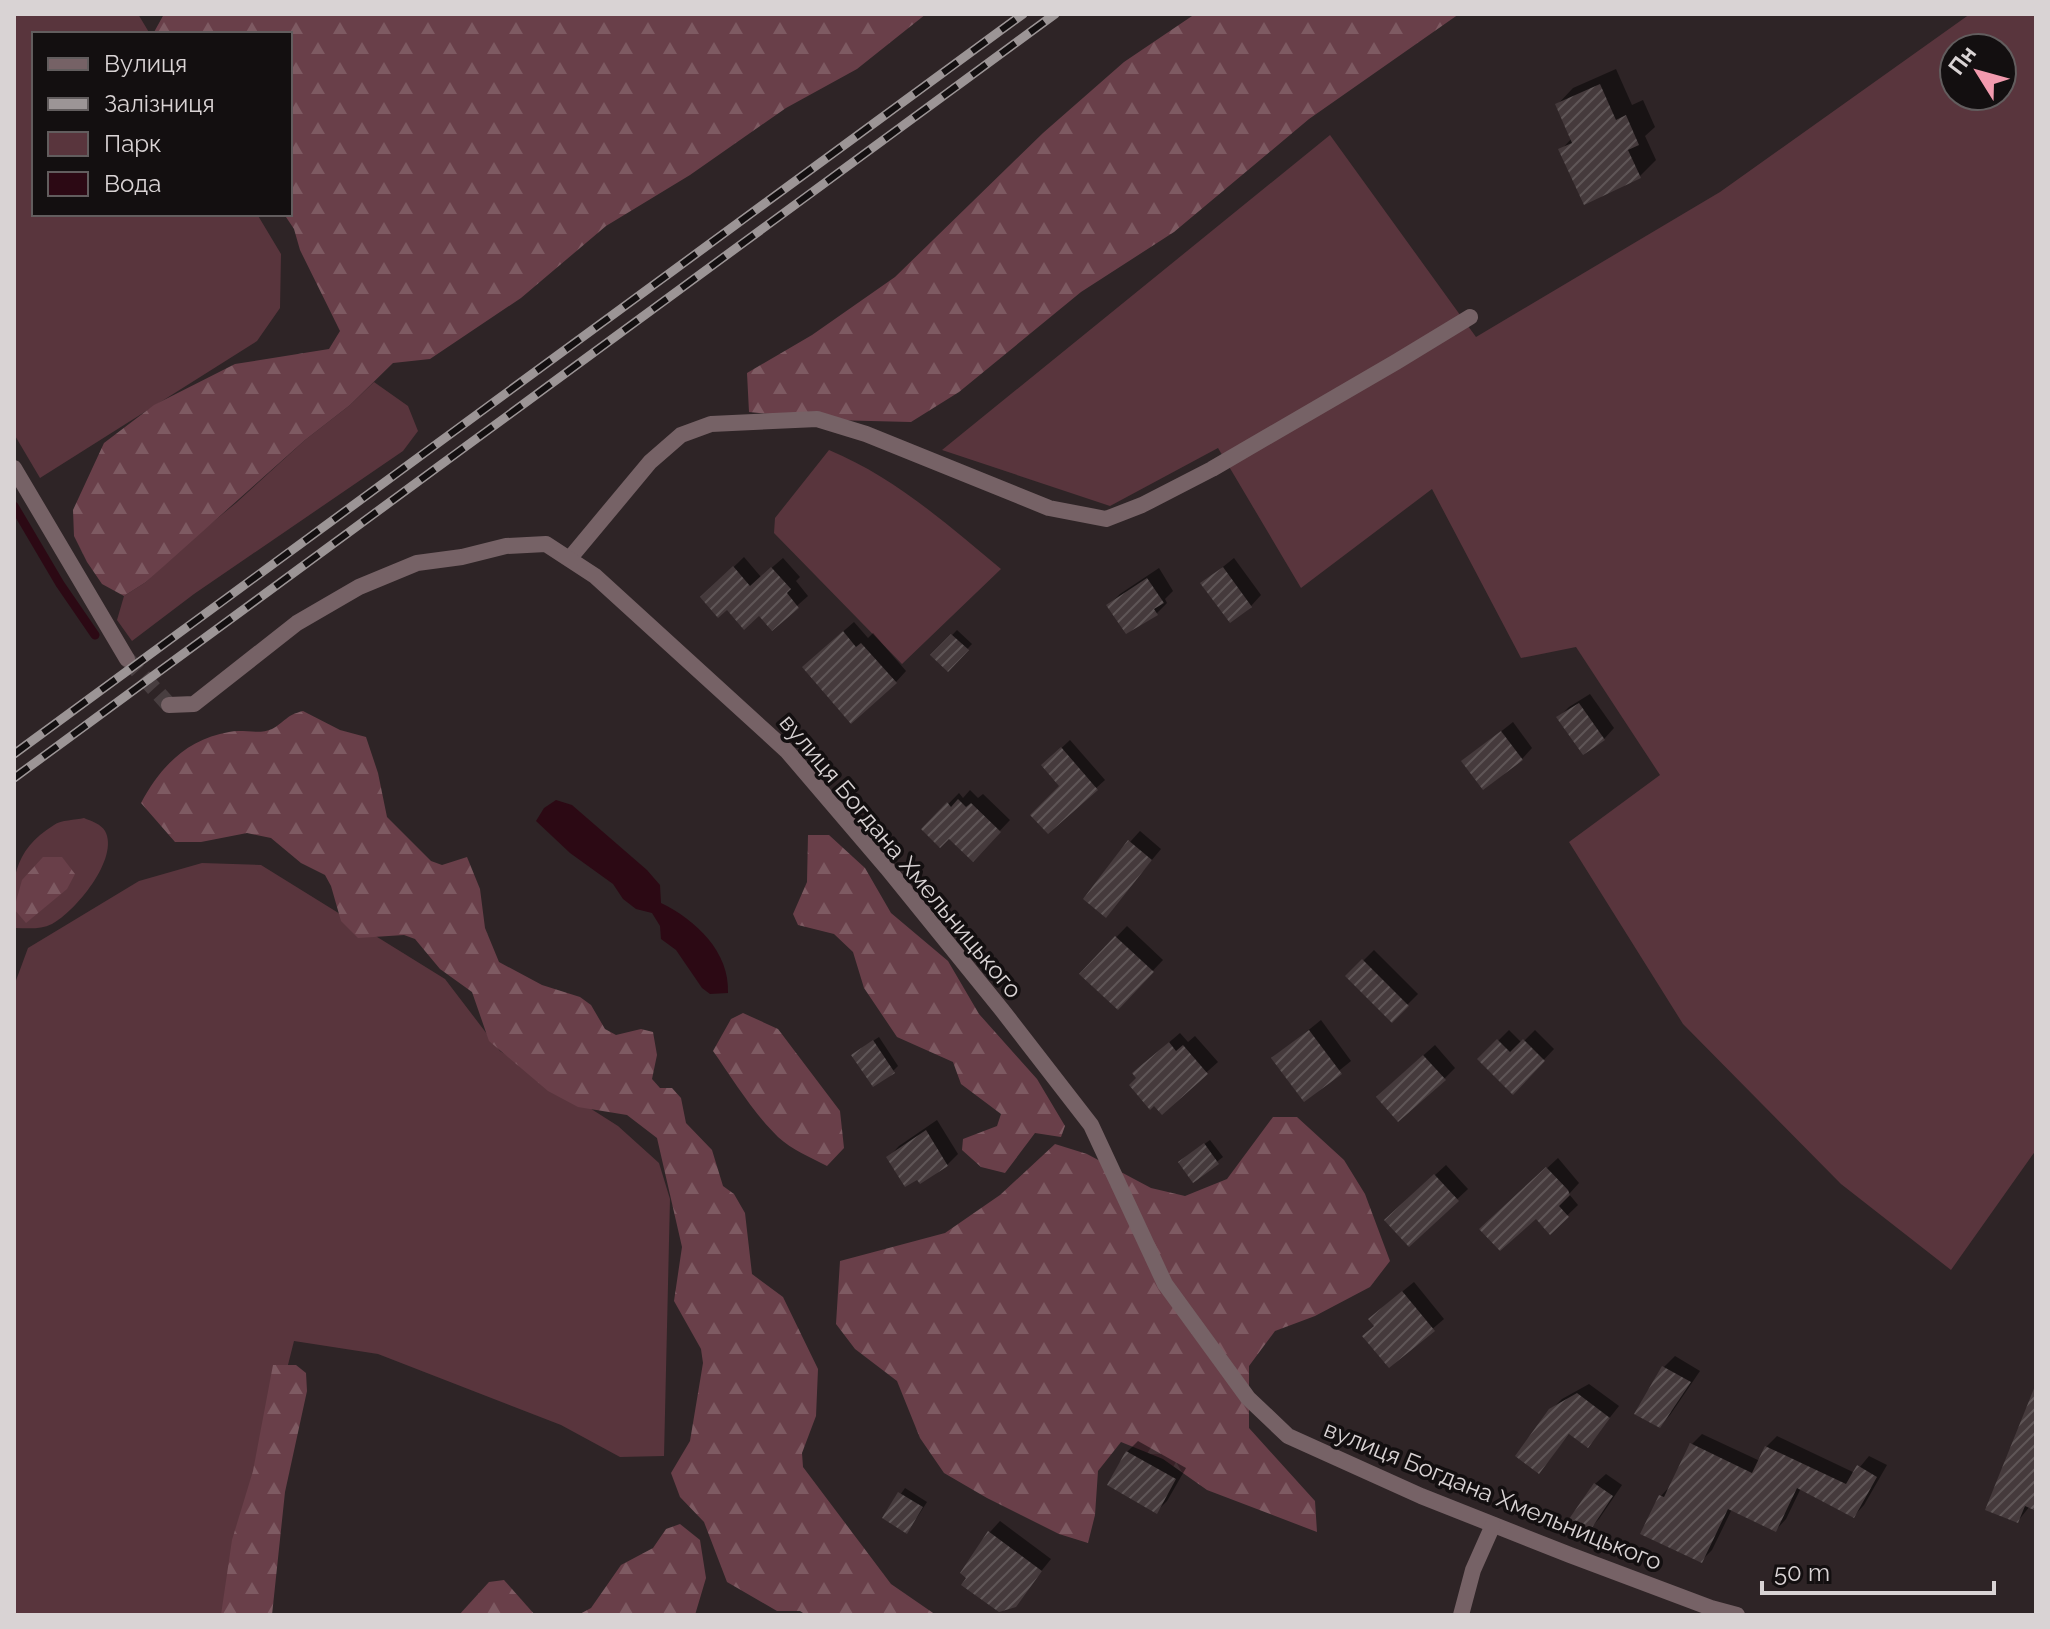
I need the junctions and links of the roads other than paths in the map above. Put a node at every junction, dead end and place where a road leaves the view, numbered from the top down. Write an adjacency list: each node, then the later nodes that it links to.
1 (1470, 317): 3 (street)
2 (14, 468): 4 (street)
3 (570, 558): 5 (street, вулиця Богдана Хмельницького); 6 (street, вулиця Богдана Хмельницького)
4 (127, 659)
5 (169, 705)
6 (1493, 1525): 7 (street); 8 (street, вулиця Богдана Хмельницького)
7 (1461, 1615)
8 (1737, 1615)

